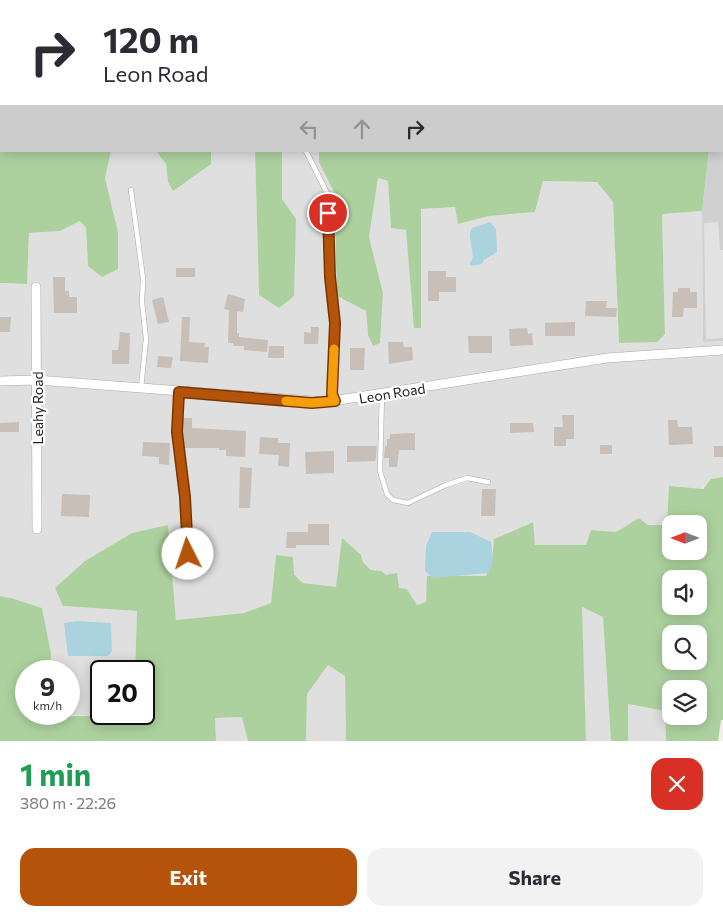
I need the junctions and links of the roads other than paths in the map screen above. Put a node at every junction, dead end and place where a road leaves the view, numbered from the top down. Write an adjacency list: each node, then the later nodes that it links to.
1 (306, 152): 10 (lane)
2 (131, 190): 7 (lane)
3 (36, 287): 6 (street, Leahy Road)
4 (723, 350): 9 (street, Leon Road)
5 (0, 380): 6 (street, Leon Road)
6 (37, 380): 7 (street, Leon Road); 12 (street, Leahy Road)
7 (141, 388): 8 (street, Leon Road)
8 (179, 392): 10 (street, Leon Road); 13 (lane)
9 (382, 394): 10 (street, Leon Road); 11 (lane)
10 (335, 401)
11 (488, 482)
12 (37, 529)
13 (188, 554)

